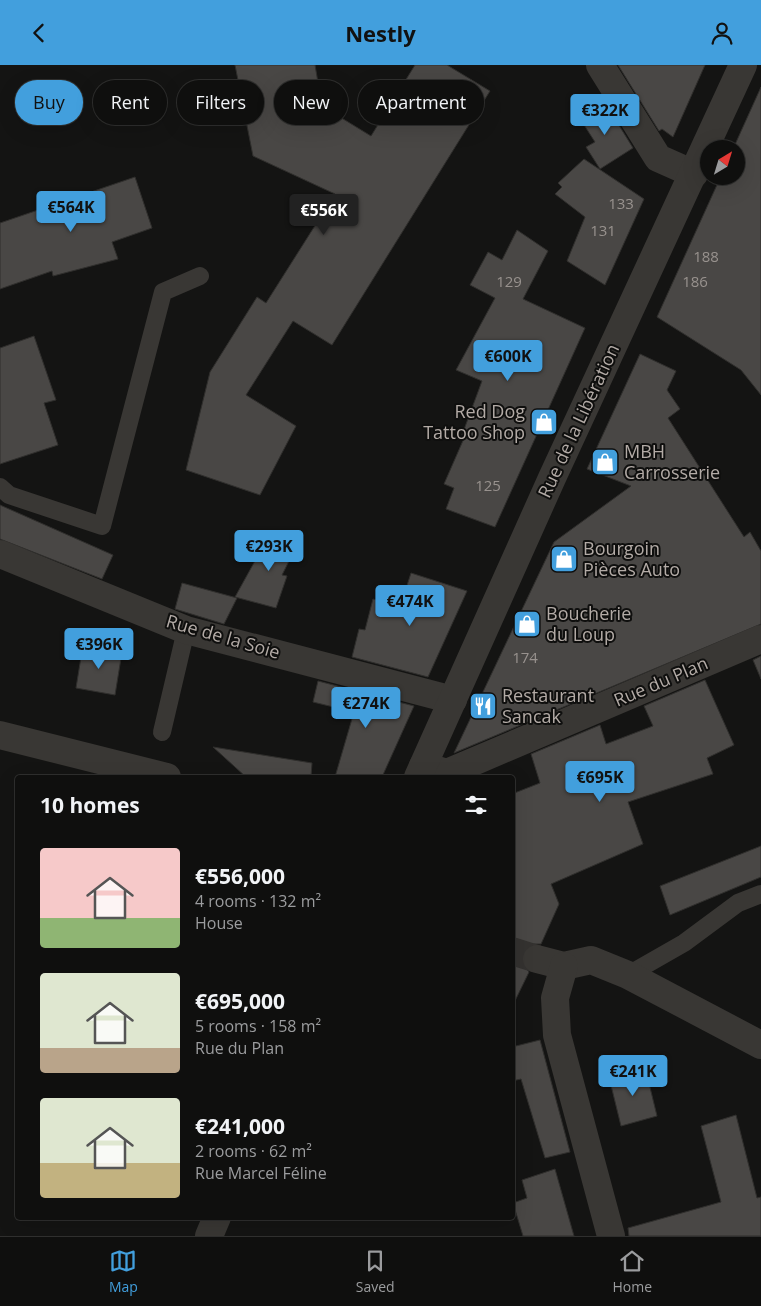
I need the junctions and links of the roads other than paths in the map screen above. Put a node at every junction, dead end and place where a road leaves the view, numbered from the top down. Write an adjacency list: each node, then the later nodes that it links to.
1 (600, 65): 3 (street)
2 (744, 65): 3 (street, Rue de la Libération)
3 (694, 174): 9 (street, Rue de la Libération)
4 (200, 276): 5 (lane)
5 (0, 487)
6 (0, 553): 7 (street, Rue de la Soie)
7 (186, 630): 9 (street, Rue de la Soie); 10 (lane)
8 (761, 639): 12 (street, Rue du Plan)
9 (453, 700): 12 (street, Rue de la Libération)
10 (162, 732)
11 (0, 735): 13 (street)
12 (420, 772)
13 (159, 775)
14 (761, 894): 17 (lane)
15 (537, 959): 16 (street)
16 (564, 965): 17 (street); 21 (street)
17 (628, 975): 18 (street)
18 (761, 1045)
19 (216, 1220): 20 (street)
20 (209, 1236)
21 (611, 1236)

